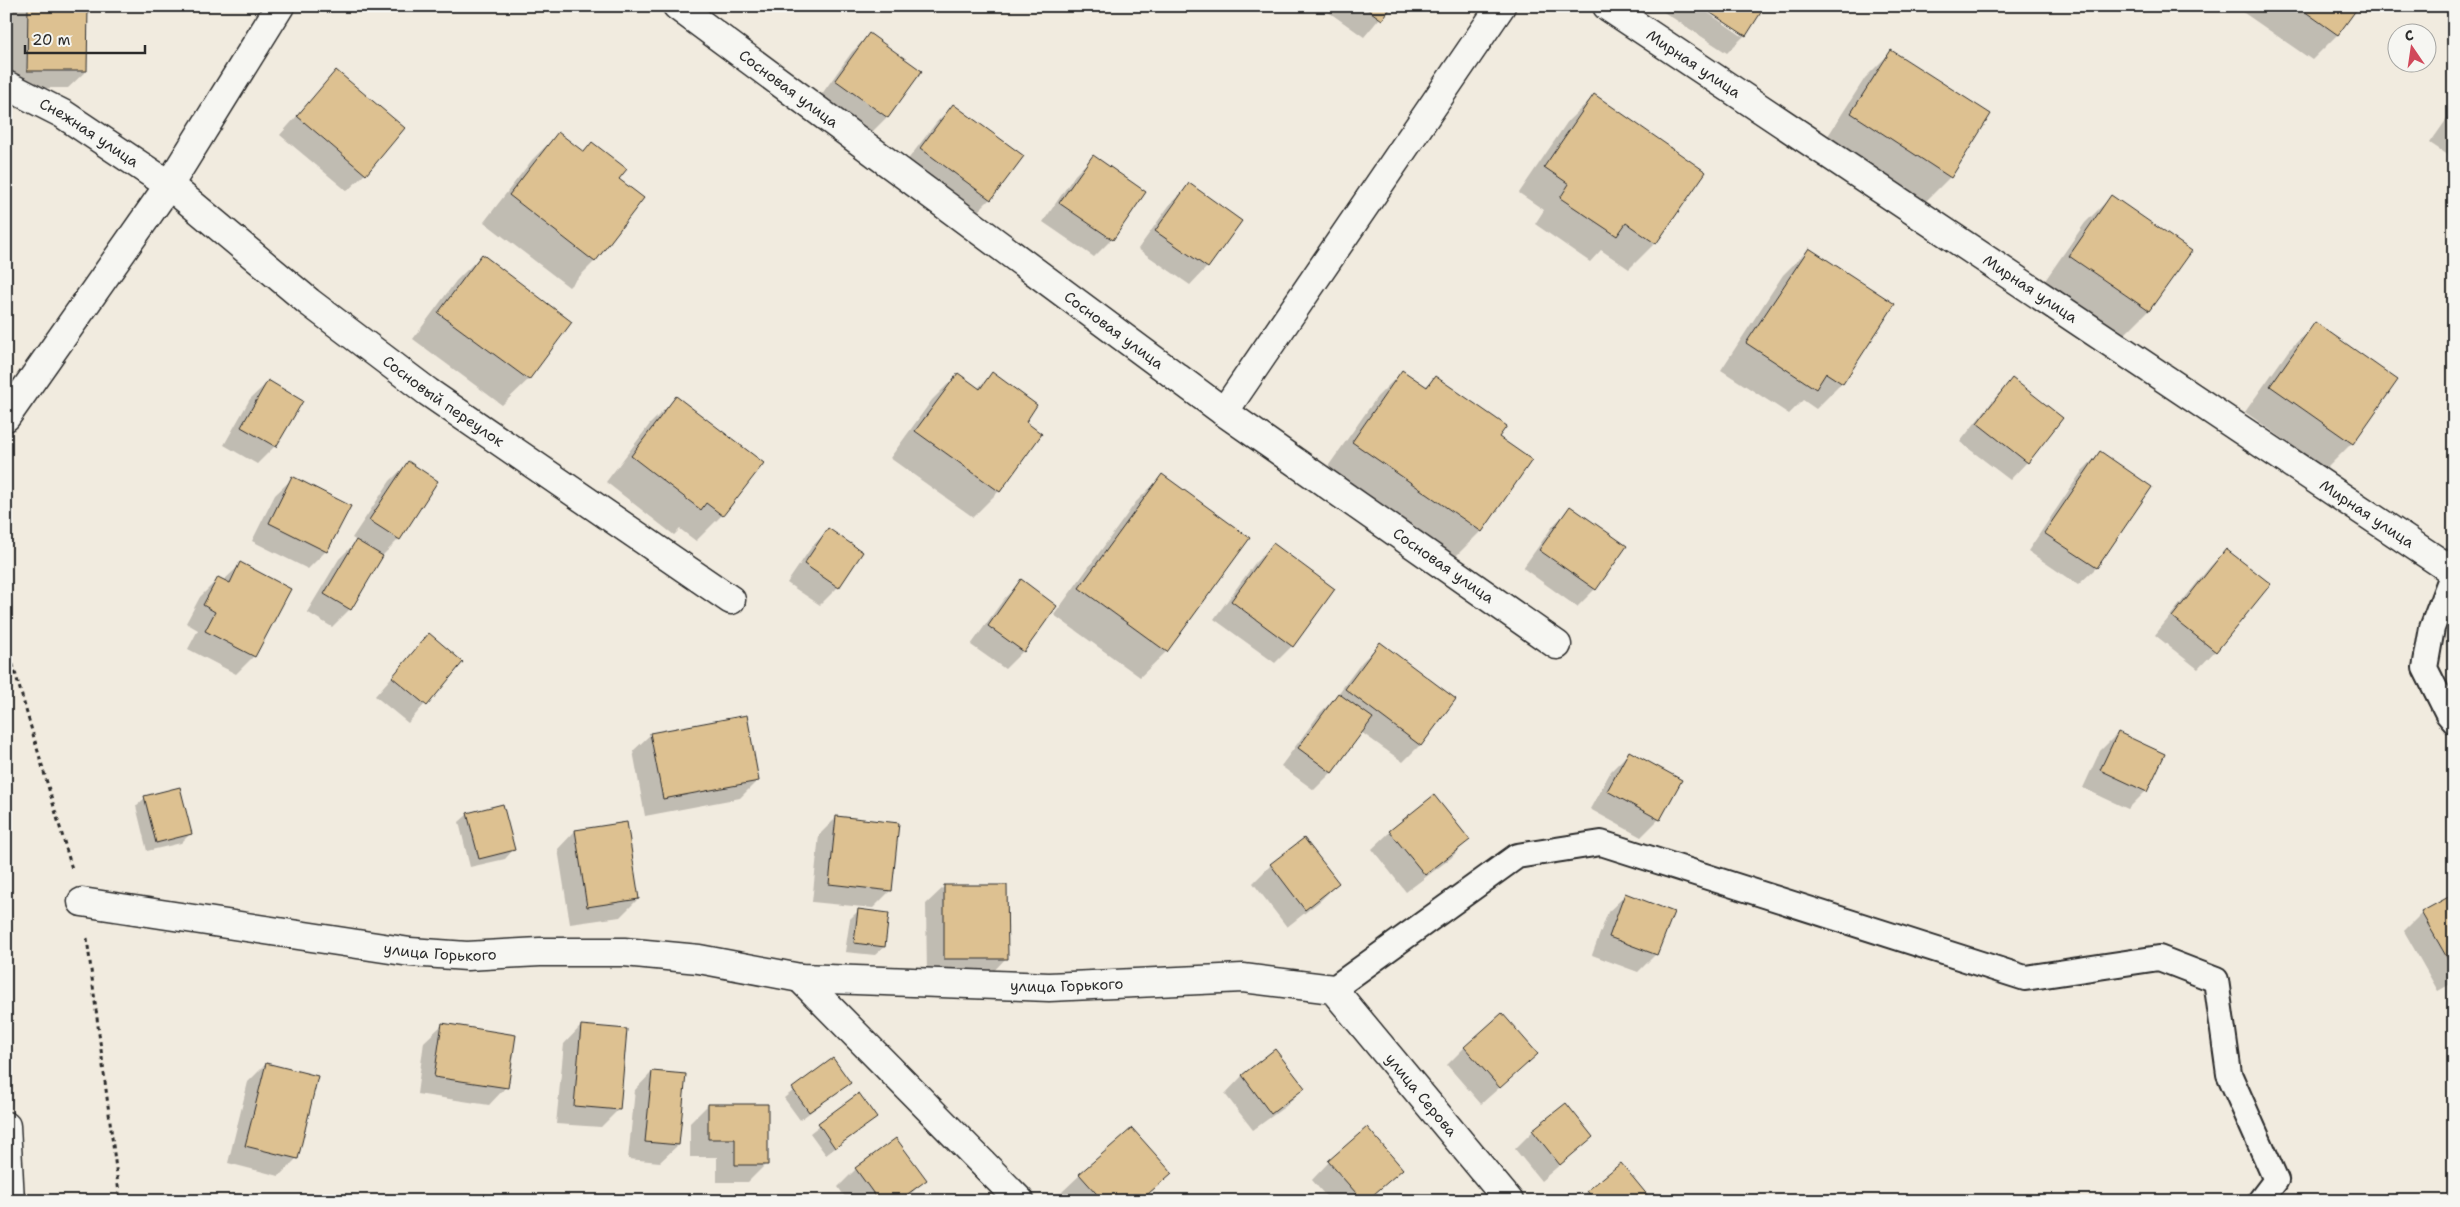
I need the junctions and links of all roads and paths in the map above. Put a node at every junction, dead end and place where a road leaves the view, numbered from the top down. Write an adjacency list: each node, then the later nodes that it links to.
1 (280, 6): 6 (street)
2 (677, 6): 7 (street, Сосновая улица)
3 (1501, 6): 7 (street)
4 (1607, 6): 9 (street, Мирная улица)
5 (6, 85): 6 (street, Снежная улица)
6 (169, 185): 8 (street); 10 (street, Сосновый переулок)
7 (1224, 412): 12 (street, Сосновая улица)
8 (6, 417)
9 (2453, 572): 13 (lane)
10 (731, 600)
11 (6, 640): 14 (path)
12 (1557, 645)
13 (2454, 721)
14 (82, 902): 15 (street, улица Горького); 19 (path)
15 (800, 978): 16 (street, улица Горького); 20 (street)
16 (1333, 989): 21 (street, улица Серова); 22 (lane)
17 (6, 1126): 18 (street)
18 (10, 1201)
19 (120, 1201)
20 (1020, 1201)
21 (1509, 1201)
22 (2260, 1201)

